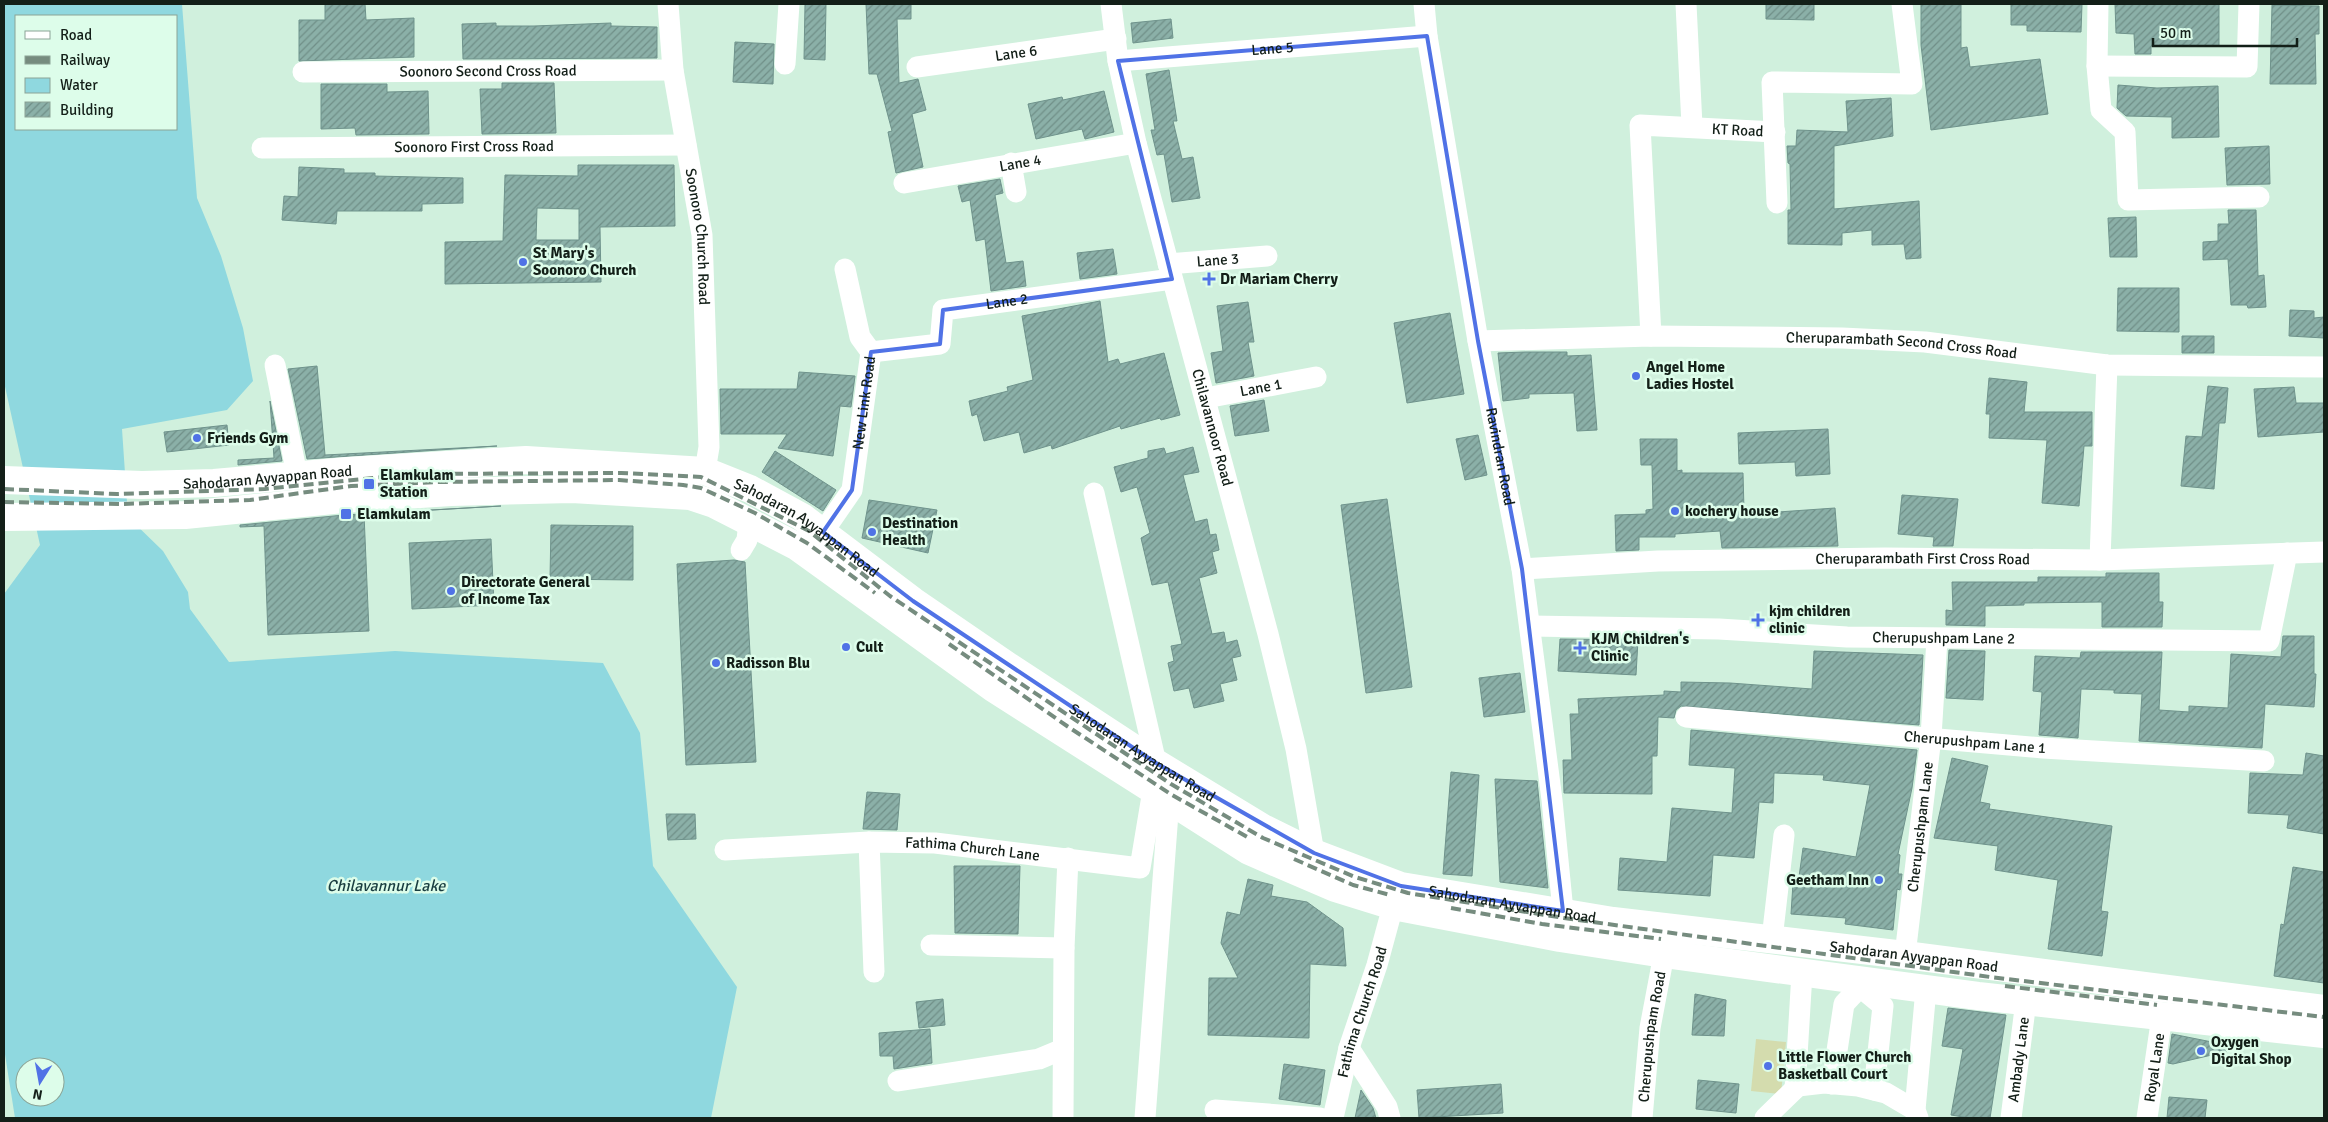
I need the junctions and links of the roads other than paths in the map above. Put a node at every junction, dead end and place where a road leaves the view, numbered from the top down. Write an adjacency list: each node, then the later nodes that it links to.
1 (668, 4): 15 (street, Soonoro Church Road)
2 (789, 4): 12 (street)
3 (1111, 4): 10 (street, Chilavannoor Road)
4 (1424, 4): 9 (street, Ravindran Road)
5 (1686, 4): 17 (street)
6 (1902, 4): 18 (street, KT Road)
7 (2098, 4): 13 (street)
8 (2249, 4): 13 (street)
9 (1427, 36): 11 (street, Lane 5); 31 (street, Ravindran Road)
10 (1116, 39): 11 (street, Chilavannoor Road); 14 (street, Lane 6)
11 (1118, 61): 19 (street, Chilavannoor Road)
12 (785, 64)
13 (2097, 66): 25 (street)
14 (917, 67)
15 (673, 70): 16 (street, Soonoro Second Cross Road); 20 (street, Soonoro Church Road)
16 (303, 72)
17 (1692, 126): 18 (street, KT Road); 30 (street, KT Road)
18 (1775, 132): 26 (street)
19 (1136, 143): 22 (street, Lane 4); 29 (street, Chilavannoor Road)
20 (686, 145): 21 (street, Soonoro First Cross Road); 38 (street, Soonoro Church Road)
21 (262, 148)
22 (1011, 163): 23 (street, Lane 4); 24 (street)
23 (904, 183)
24 (1016, 192)
25 (2259, 197)
26 (1777, 203)
27 (1267, 256): 29 (street, Lane 3)
28 (845, 269): 32 (street, New Link Road)
29 (1170, 271): 32 (street, Lane 2); 37 (street, Chilavannoor Road)
30 (1651, 336): 31 (street, Cheruparambath Second Cross Road); 34 (street, Cheruparambath Second Cross Road)
31 (1478, 341): 49 (street, Ravindran Road)
32 (871, 352): 44 (street, New Link Road)
33 (275, 365): 39 (street)
34 (2107, 365): 35 (street, Cheruparambath Second Cross Road); 48 (street)
35 (2324, 367)
36 (1316, 377): 37 (street, Lane 1)
37 (1206, 398): 60 (street, Chilavannoor Road)
38 (705, 470): 39 (main road, Sahodaran Ayyappan Road); 44 (main road, Sahodaran Ayyappan Road)
39 (297, 476): 40 (main road, Sahodaran Ayyappan Road)
40 (4, 480)
41 (1094, 493): 55 (street)
42 (10, 518): 43 (main road, Sahodaran Ayyappan Road)
43 (749, 522): 45 (street); 56 (main road, Sahodaran Ayyappan Road)
44 (823, 532): 55 (main road, Sahodaran Ayyappan Road)
45 (741, 550)
46 (2324, 552): 47 (street, Cheruparambath First Cross Road)
47 (2287, 553): 48 (street, Cheruparambath First Cross Road); 51 (street, Cherupushpam Lane 2)
48 (2100, 560): 49 (street, Cheruparambath First Cross Road)
49 (1522, 569): 50 (street, Ravindran Road)
50 (1530, 626): 51 (street, Cherupushpam Lane 2); 63 (street, Ravindran Road)
51 (1937, 639): 53 (street, Cherupushpam Lane)
52 (1686, 717): 53 (street, Cherupushpam Lane 1)
53 (1931, 737): 54 (street, Cherupushpam Lane 1); 68 (street, Cherupushpam Lane)
54 (2264, 761)
55 (1156, 764): 60 (main road, Sahodaran Ayyappan Road)
56 (1161, 795): 61 (street, Fathima Church Lane); 62 (main road, Sahodaran Ayyappan Road); 87 (street)
57 (1784, 836): 64 (street)
58 (869, 842): 59 (street, Fathima Church Lane); 61 (street, Fathima Church Lane); 69 (street)
59 (725, 850)
60 (1314, 853): 62 (main road, Sahodaran Ayyappan Road)
61 (1068, 858): 66 (street)
62 (1397, 896): 63 (main road, Sahodaran Ayyappan Road); 67 (main road, Sahodaran Ayyappan Road); 78 (street, Fathima Church Road)
63 (1563, 911): 64 (main road, Sahodaran Ayyappan Road)
64 (1772, 939): 68 (main road, Sahodaran Ayyappan Road)
65 (931, 945): 66 (street)
66 (1064, 948): 79 (street)
67 (1664, 954): 70 (main road, Sahodaran Ayyappan Road); 91 (street, Cherupushpam Road)
68 (1905, 955): 72 (main road, Sahodaran Ayyappan Road)
69 (874, 972)
70 (1802, 973): 71 (main road, Sahodaran Ayyappan Road); 82 (street)
71 (1860, 984): 73 (main road, Sahodaran Ayyappan Road); 81 (street); 83 (street)
72 (2167, 988): 75 (main road, Sahodaran Ayyappan Road); 76 (main road)
73 (1926, 989): 74 (main road, Sahodaran Ayyappan Road); 85 (street)
74 (2026, 1001): 76 (main road, Sahodaran Ayyappan Road); 93 (street, Ambady Lane)
75 (2324, 1008)
76 (2162, 1016): 77 (main road, Sahodaran Ayyappan Road); 94 (street, Royal Lane)
77 (2324, 1034)
78 (1349, 1048): 89 (street, Fathima Church Road); 90 (street)
79 (1063, 1049): 80 (street); 86 (street)
80 (898, 1081)
81 (1832, 1084): 82 (street); 83 (street)
82 (1795, 1089): 92 (street)
83 (1874, 1090): 85 (street)
84 (1215, 1110): 88 (street)
85 (1917, 1114)
86 (1063, 1118)
87 (1145, 1118)
88 (1320, 1118)
89 (1333, 1118)
90 (1390, 1118)
91 (1642, 1118)
92 (1765, 1118)
93 (2011, 1118)
94 (2147, 1118)

